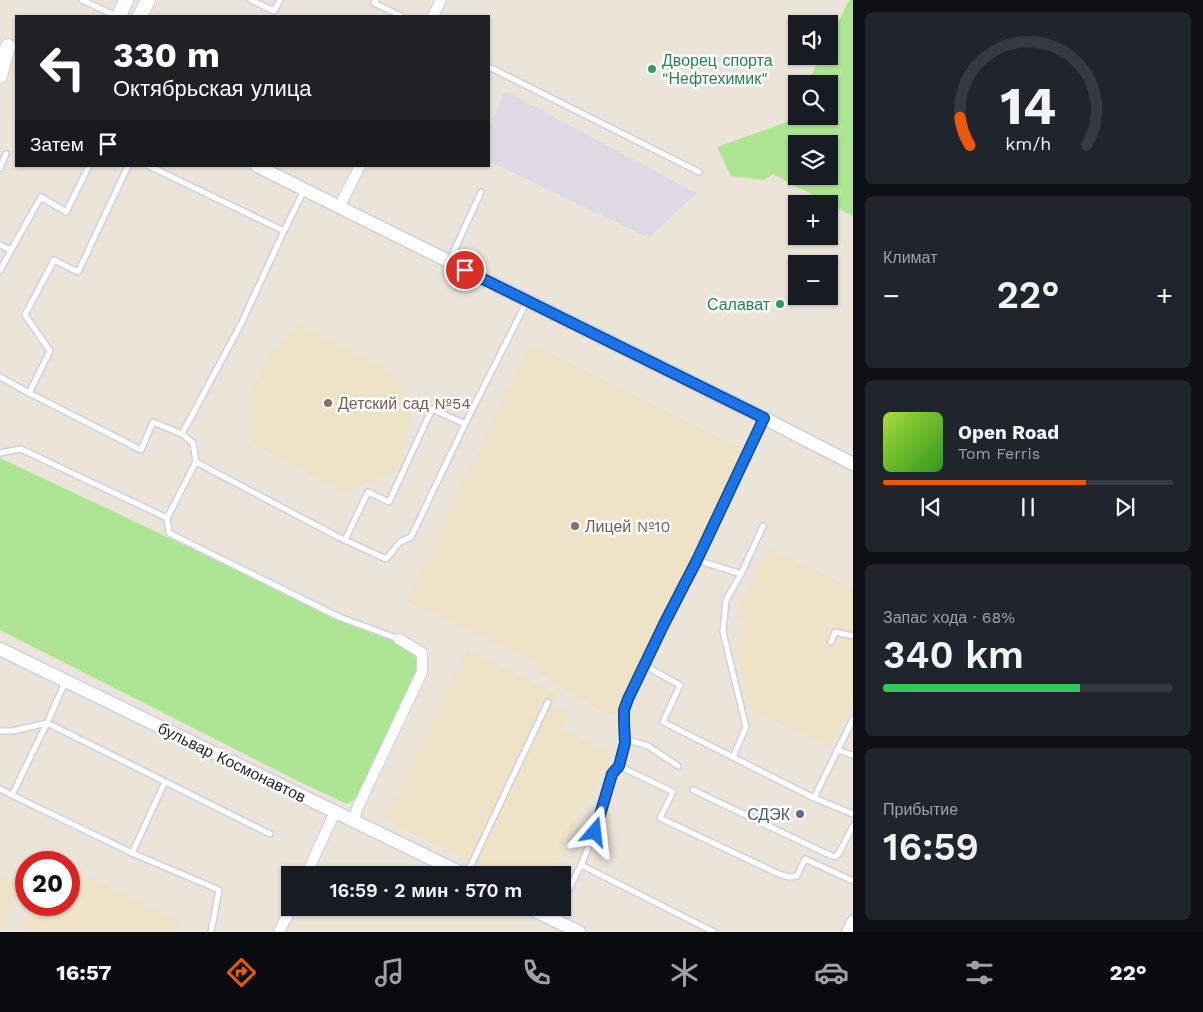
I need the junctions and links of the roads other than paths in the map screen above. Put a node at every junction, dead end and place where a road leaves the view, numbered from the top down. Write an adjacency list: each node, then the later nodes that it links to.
1 (82, 0): 8 (lane)
2 (126, 0): 9 (main road)
3 (148, 0): 10 (main road)
4 (251, 0): 5 (lane)
5 (280, 0)
6 (376, 0): 11 (lane)
7 (441, 0): 12 (street)
8 (116, 15)
9 (118, 15)
10 (140, 15)
11 (399, 15)
12 (434, 15)
13 (6, 48): 15 (main road)
14 (490, 68): 23 (lane)
15 (0, 76)
16 (6, 154): 22 (lane)
17 (89, 167): 29 (lane)
18 (128, 167): 34 (lane)
19 (151, 167): 27 (lane)
20 (259, 167): 24 (street)
21 (359, 167): 26 (street)
22 (0, 168)
23 (698, 172)
24 (304, 190): 26 (street); 27 (lane)
25 (481, 192): 30 (lane)
26 (339, 207): 30 (street)
27 (284, 231): 37 (lane)
28 (0, 245): 29 (lane)
29 (11, 250): 31 (lane)
30 (449, 262): 32 (street)
31 (0, 271)
32 (527, 301): 35 (street); 36 (lane)
33 (0, 377): 34 (lane)
34 (29, 394): 37 (lane)
35 (764, 418): 40 (street); 44 (lane)
36 (464, 424): 43 (lane); 43 (lane)
37 (182, 434): 39 (lane)
38 (0, 453): 41 (lane)
39 (196, 462): 41 (lane); 43 (lane)
40 (853, 464)
41 (166, 518): 47 (lane)
42 (763, 526): 45 (lane)
43 (345, 540)
44 (697, 560): 45 (lane); 50 (lane)
45 (741, 574): 59 (lane)
46 (853, 636): 48 (lane)
47 (399, 639): 69 (street)
48 (831, 642)
49 (0, 649): 51 (street, бульвар Космонавтов)
50 (644, 666): 56 (lane); 59 (lane)
51 (65, 681): 54 (lane); 67 (street, бульвар Космонавтов)
52 (548, 702): 76 (lane)
53 (853, 719): 57 (lane)
54 (47, 723): 55 (lane); 62 (lane); 65 (lane)
55 (0, 731)
56 (625, 740): 60 (lane); 61 (lane)
57 (838, 750): 58 (lane); 66 (lane)
58 (853, 755)
59 (733, 757): 66 (lane)
60 (619, 766): 73 (lane); 77 (lane)
61 (678, 766)
62 (166, 782): 71 (lane); 72 (lane)
63 (0, 789): 65 (lane)
64 (693, 790): 70 (lane)
65 (12, 795): 72 (lane)
66 (814, 798): 68 (lane)
67 (335, 812): 69 (street, бульвар Космонавтов); 74 (street)
68 (853, 814)
69 (354, 821): 75 (street, бульвар Космонавтов)
70 (853, 826)
71 (270, 834)
72 (132, 853): 85 (lane)
73 (581, 865): 78 (lane); 87 (lane)
74 (310, 866)
75 (446, 866)
76 (470, 866)
77 (853, 881)
78 (571, 885)
79 (287, 916): 86 (street)
80 (546, 916): 82 (street)
81 (556, 916): 82 (lane)
82 (554, 920): 84 (street)
83 (853, 922): 88 (street)
84 (571, 930)
85 (211, 932)
86 (279, 932)
87 (714, 932)
88 (848, 932)

